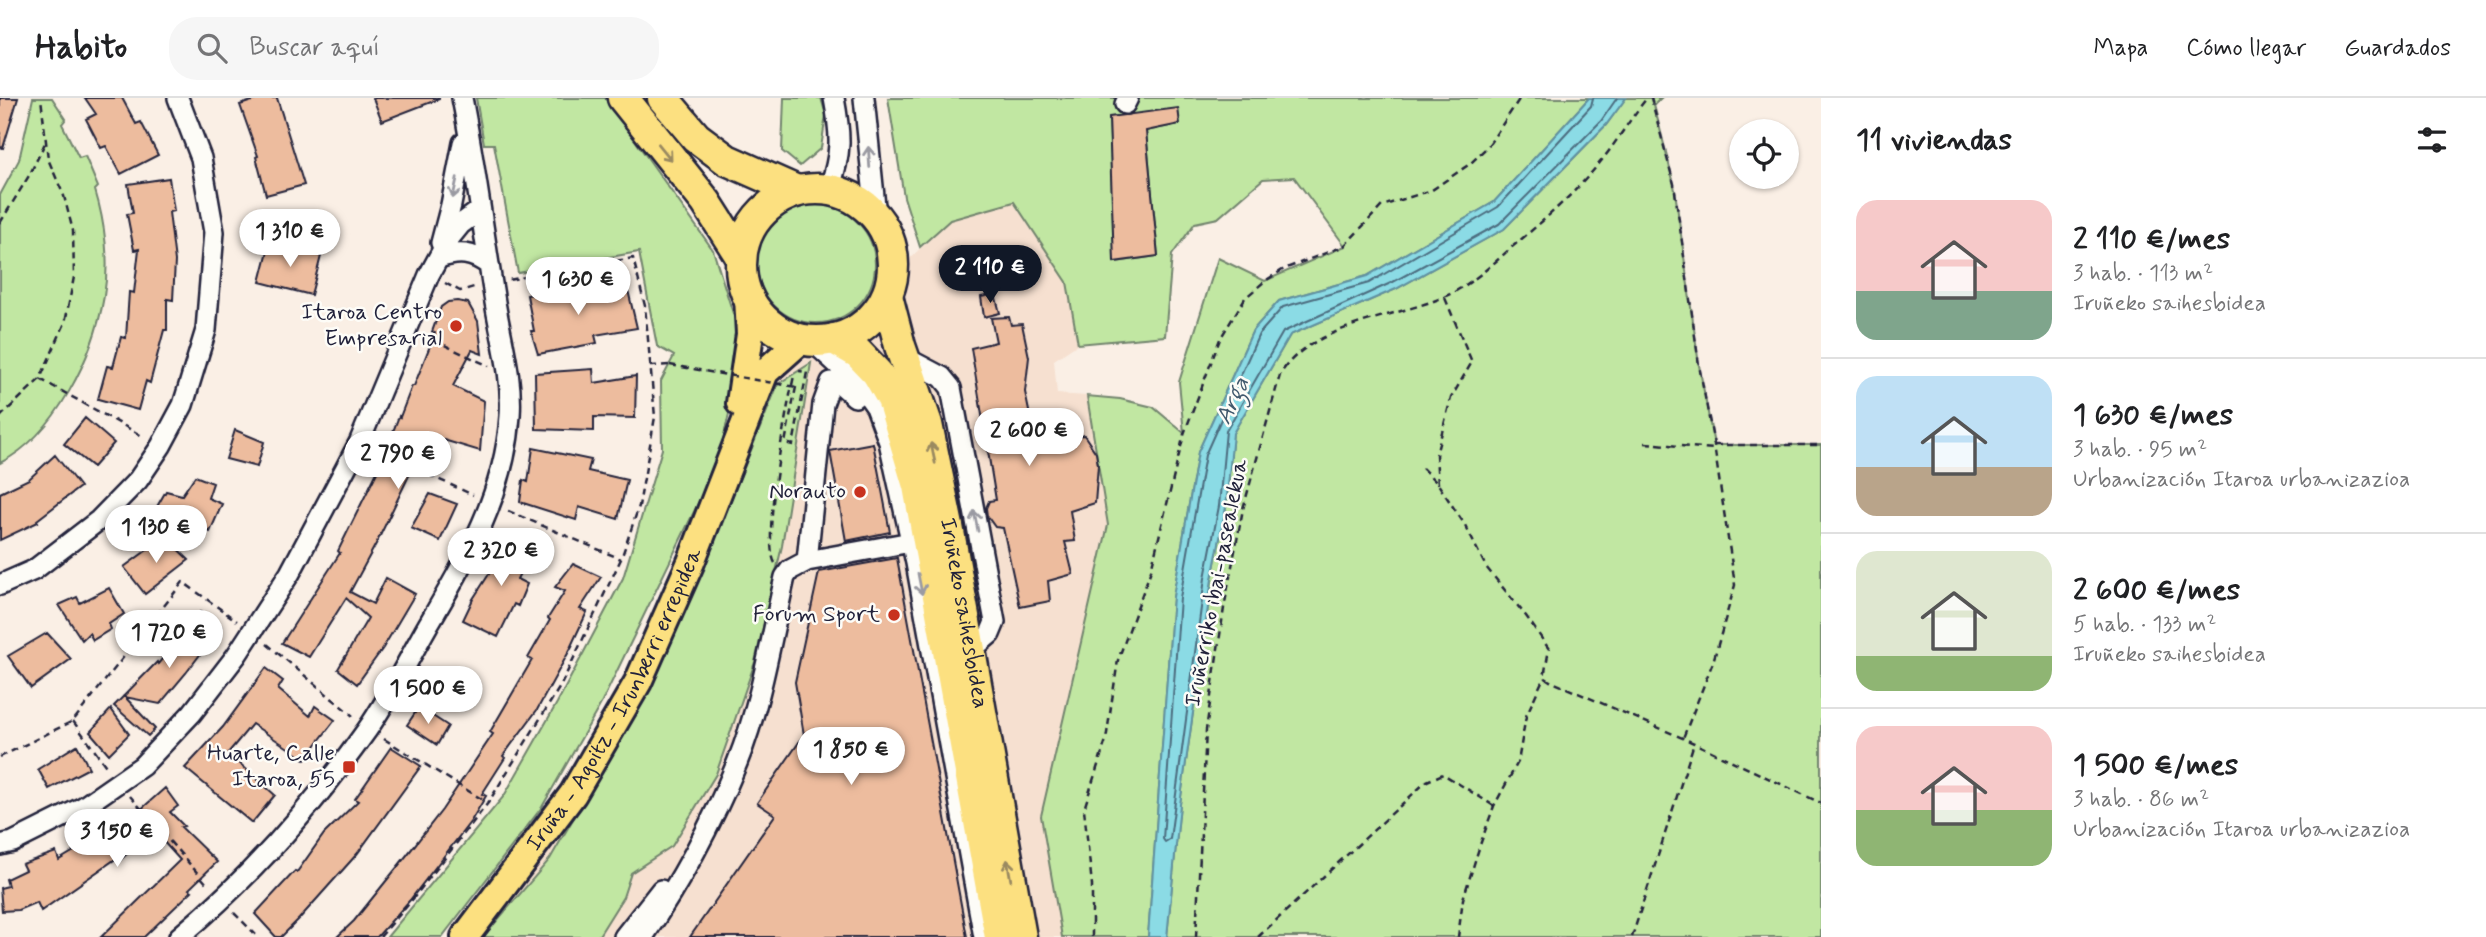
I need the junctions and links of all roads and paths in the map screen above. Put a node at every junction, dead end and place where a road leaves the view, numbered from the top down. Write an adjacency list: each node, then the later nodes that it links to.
1 (41, 98): 11 (path)
2 (178, 98): 32 (street)
3 (462, 98): 10 (street)
4 (624, 98): 17 (highway, one-way to 17)
5 (663, 98): 13 (highway)
6 (834, 98): 12 (street)
7 (864, 98): 15 (street, one-way to 7)
8 (1520, 98): 67 (path)
9 (1649, 98): 22 (path, Iruñerriko ibai-pasealekua); 34 (path)
10 (467, 121): 14 (street); 18 (street, one-way to 18)
11 (45, 143): 16 (path); 27 (path)
12 (830, 190): 13 (highway); 15 (highway)
13 (797, 191): 17 (highway)
14 (480, 210): 18 (street); 19 (street)
15 (876, 216): 20 (highway)
16 (0, 223)
17 (741, 257): 21 (highway)
18 (434, 266): 19 (street); 19 (path); 23 (street)
19 (490, 274): 25 (path); 26 (street)
20 (887, 296): 24 (highway); 66 (highway, Iruñeko saihesbidea, one-way to 20)
21 (748, 297): 24 (highway); 33 (main road, Iruña - Agoitz - Irunberri errepidea)
22 (1444, 297): 37 (path); 68 (path, Iruñerriko ibai-pasealekua)
23 (407, 327): 26 (path); 42 (street)
24 (816, 340): 33 (main road, Iruña - Agoitz - Irunberri errepidea); 36 (street); 65 (highway, Iruñeko saihesbidea)
25 (650, 366): 28 (path, bridge); 50 (path)
26 (510, 376): 45 (street)
27 (40, 379): 29 (path); 32 (path)
28 (794, 385): 28 (path); 40 (path)
29 (0, 417)
30 (1645, 443): 34 (path)
31 (1821, 445): 34 (path)
32 (161, 446): 41 (street)
33 (736, 446): 60 (main road, Iruña - Agoitz - Irunberri errepidea)
34 (1714, 447): 46 (path)
35 (1422, 468): 37 (path)
36 (897, 474): 38 (street); 39 (street)
37 (1438, 484): 43 (path)
38 (911, 542): 39 (street); 64 (street, one-way to 64)
39 (807, 561): 54 (street)
40 (778, 564)
41 (0, 586)
42 (252, 631): 44 (path); 45 (path); 49 (street)
43 (1544, 677): 46 (path); 52 (path)
44 (73, 721): 48 (path); 49 (path)
45 (368, 729): 50 (path); 55 (street)
46 (1683, 738): 47 (path)
47 (1694, 743): 51 (path); 71 (path)
48 (0, 757)
49 (117, 781): 53 (street); 55 (path)
50 (488, 803): 59 (path)
51 (1821, 803)
52 (1494, 806): 69 (path); 70 (path)
53 (0, 845)
54 (682, 876): 62 (street); 63 (street)
55 (222, 901): 57 (street); 58 (path)
56 (625, 916): 61 (street)
57 (179, 937)
58 (258, 937)
59 (380, 937)
60 (465, 937)
61 (611, 937)
62 (624, 937)
63 (643, 937)
64 (984, 937)
65 (1000, 937)
66 (1021, 937)
67 (1092, 937)
68 (1196, 937)
69 (1258, 937)
70 (1458, 937)
71 (1632, 937)

